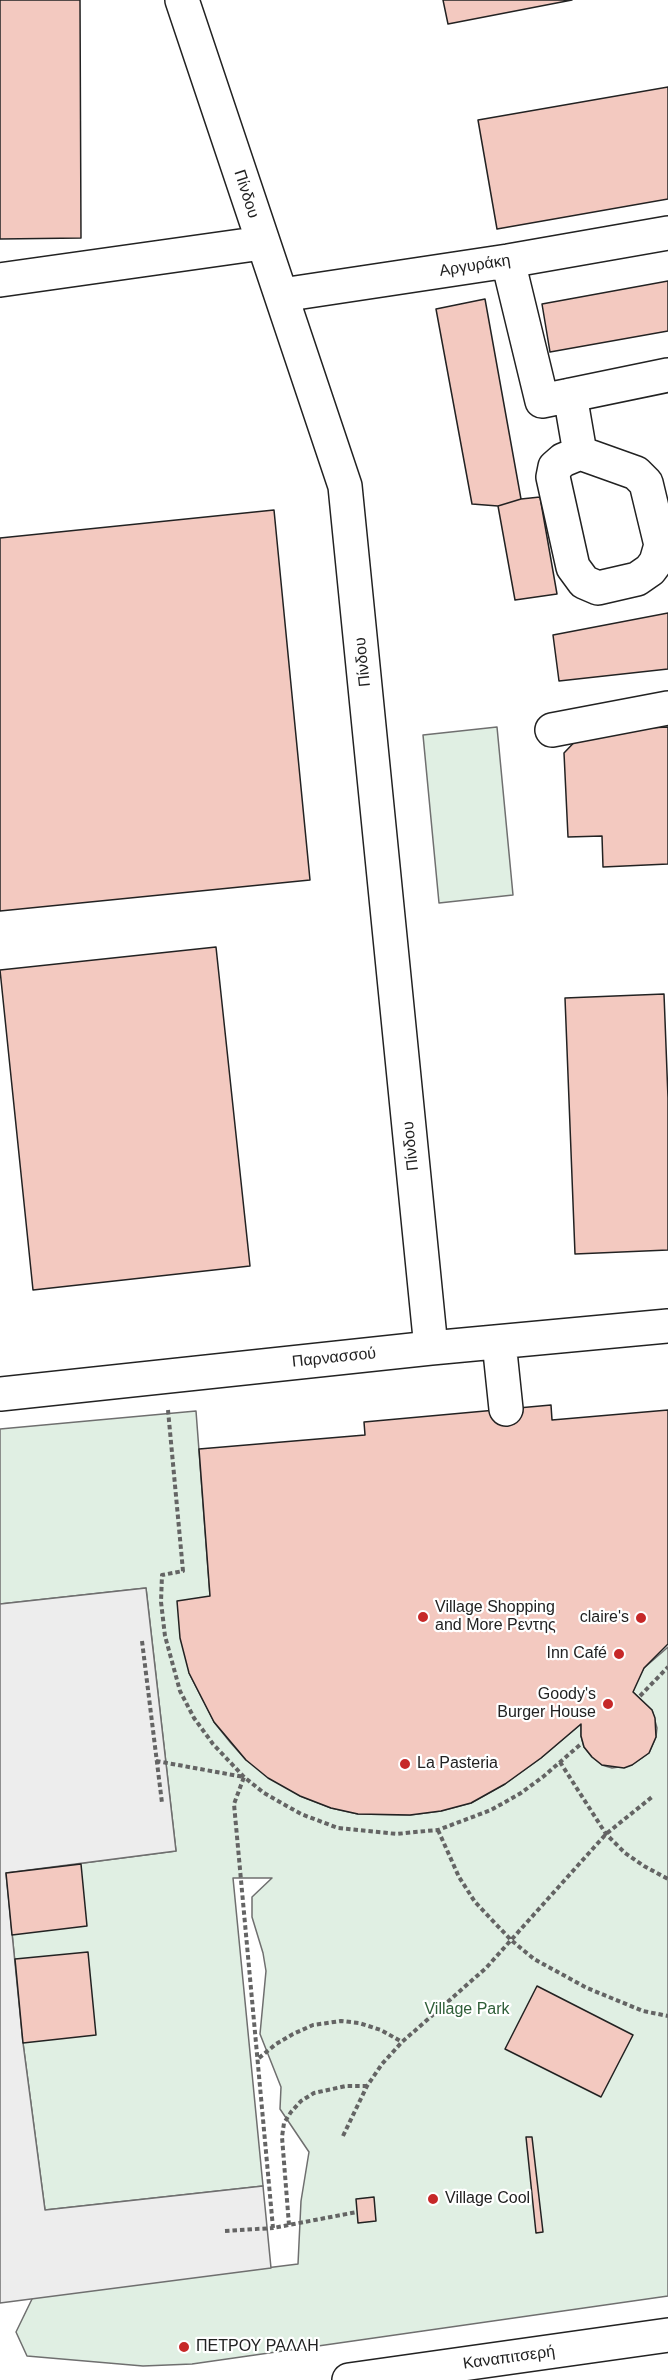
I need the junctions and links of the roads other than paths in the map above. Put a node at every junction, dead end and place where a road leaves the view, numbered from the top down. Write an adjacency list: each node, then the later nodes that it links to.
1 (182, 0): 3 (street, Πίνδου)
2 (668, 233): 4 (street, Αργυράκη)
3 (262, 243): 5 (street); 6 (street, Πίνδου)
4 (508, 261): 6 (street, Αργυράκη); 8 (street)
5 (0, 279)
6 (282, 295): 14 (street, Πίνδου)
7 (668, 375): 8 (street)
8 (570, 395): 9 (street)
9 (580, 453)
10 (668, 708): 11 (street)
11 (552, 730)
12 (668, 1326): 13 (street, Παρνασσού)
13 (499, 1342): 14 (street, Παρνασσού); 16 (street)
14 (431, 1348): 15 (street, Παρνασσού)
15 (0, 1394)
16 (506, 1409)
17 (668, 2336): 18 (street, Καναπιτσερή)
18 (349, 2380)

